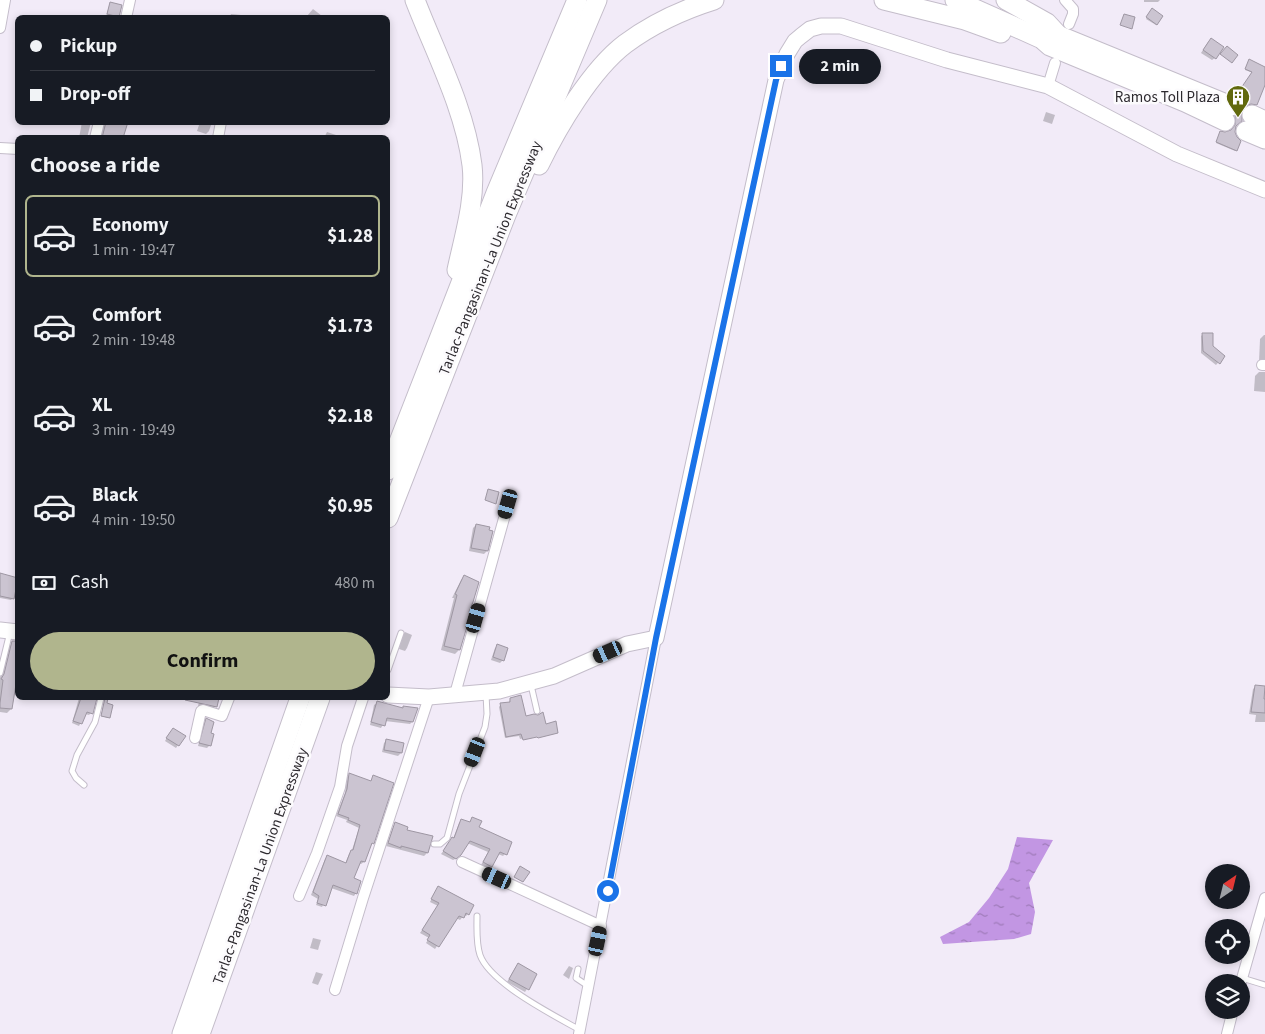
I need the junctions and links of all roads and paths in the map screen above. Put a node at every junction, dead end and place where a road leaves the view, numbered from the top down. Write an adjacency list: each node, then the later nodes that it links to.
1 (5, 0): 13 (street)
2 (130, 0): 12 (street)
3 (415, 0): 23 (highway)
4 (577, 0): 23 (highway, Tarlac-Pangasinan-La Union Expressway)
5 (598, 0): 22 (highway, Tarlac-Pangasinan-La Union Expressway)
6 (714, 0): 22 (highway)
7 (884, 0): 14 (highway)
8 (955, 0): 14 (highway)
9 (976, 0): 14 (highway)
10 (1006, 0): 14 (highway)
11 (1065, 0): 14 (street)
12 (127, 15)
13 (0, 28)
14 (1058, 42): 15 (street); 16 (highway)
15 (1048, 86): 21 (street); 29 (street)
16 (1228, 114)
17 (1254, 122): 18 (highway)
18 (1265, 139)
19 (0, 148): 20 (street)
20 (15, 149)
21 (1265, 190)
22 (506, 214): 26 (highway, Tarlac-Pangasinan-La Union Expressway)
23 (452, 307): 24 (highway, Tarlac-Pangasinan-La Union Expressway)
24 (390, 465)
25 (508, 504): 34 (street)
26 (390, 513)
27 (9, 631): 31 (lane)
28 (401, 633): 30 (lane)
29 (656, 638): 32 (street); 50 (street)
30 (390, 664)
31 (0, 673)
32 (530, 682): 33 (street); 42 (lane)
33 (486, 691): 34 (street); 45 (lane)
34 (455, 694): 36 (street)
35 (390, 695): 36 (street)
36 (429, 697): 56 (street)
37 (101, 700): 44 (lane)
38 (228, 700): 43 (street)
39 (299, 700): 59 (highway, Tarlac-Pangasinan-La Union Expressway)
40 (319, 700): 60 (highway, Tarlac-Pangasinan-La Union Expressway)
41 (361, 700): 47 (street)
42 (536, 711)
43 (195, 738)
44 (84, 785)
45 (434, 844)
46 (462, 862): 50 (street)
47 (299, 896)
48 (1265, 898): 52 (street)
49 (476, 916): 58 (lane)
50 (601, 926): 55 (street)
51 (578, 969): 55 (lane)
52 (1244, 974)
53 (1250, 982): 54 (lane)
54 (1265, 985)
55 (588, 986): 58 (street)
56 (335, 990)
57 (1231, 1019): 61 (street)
58 (579, 1032)
59 (182, 1034)
60 (200, 1034)
61 (1227, 1034)

